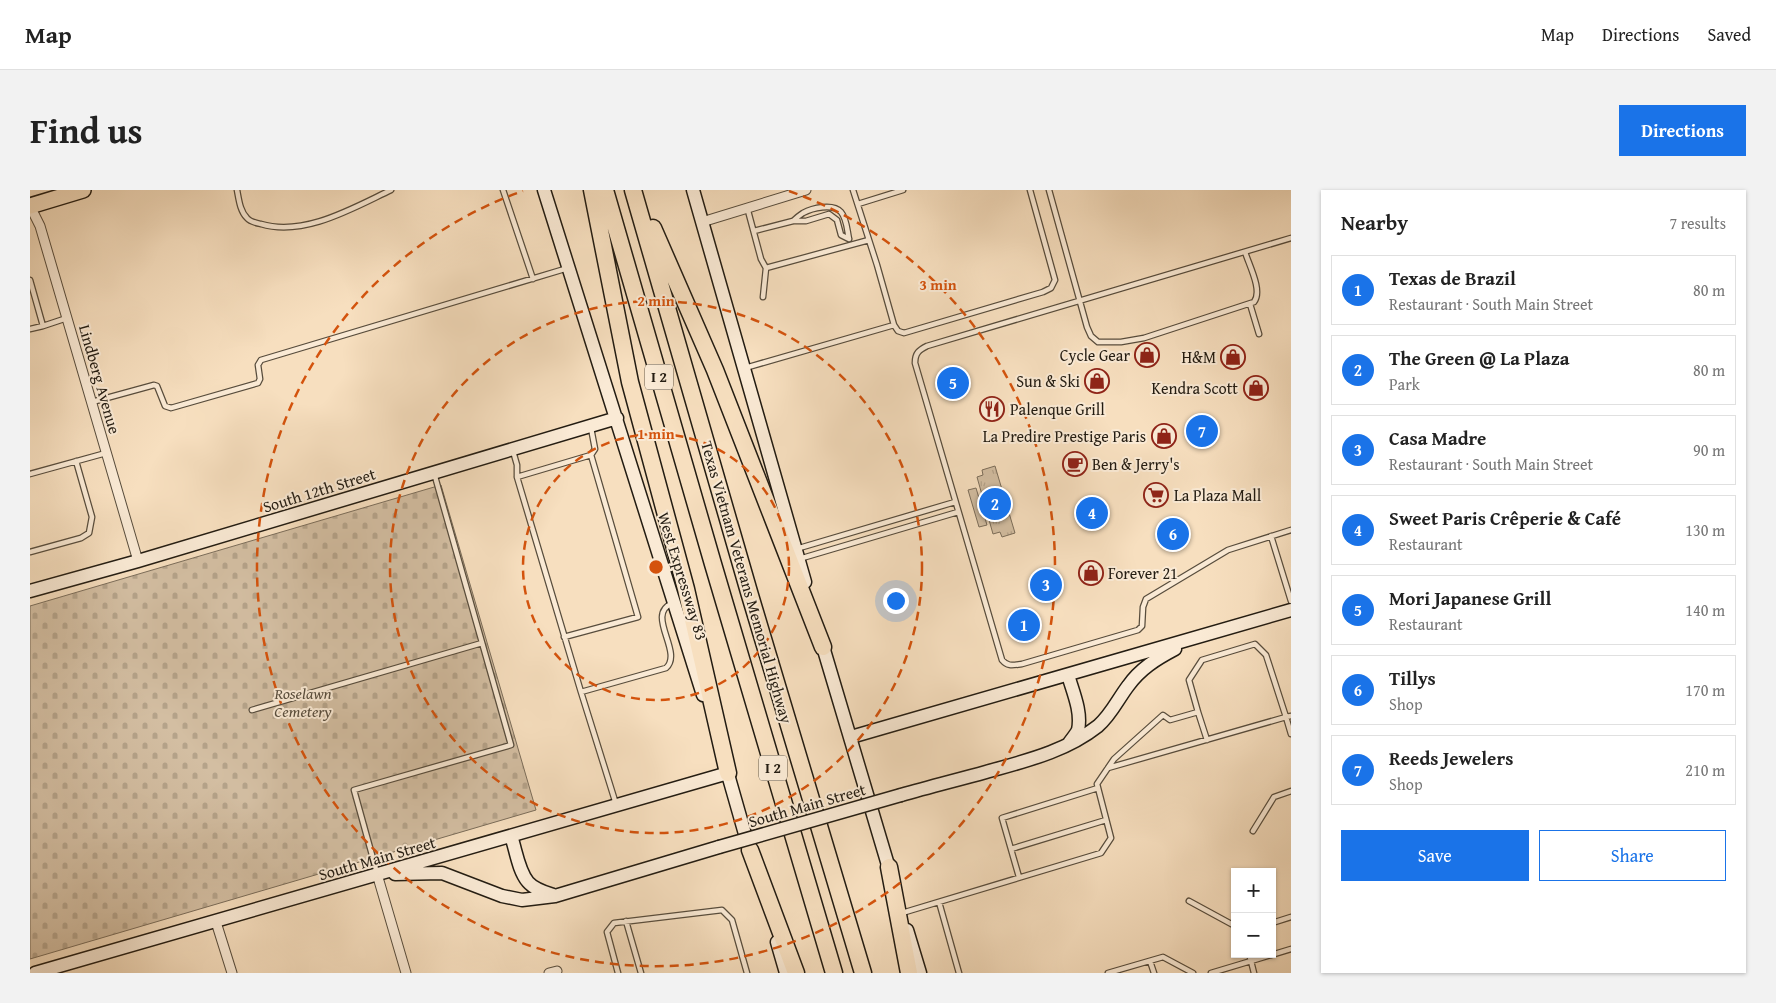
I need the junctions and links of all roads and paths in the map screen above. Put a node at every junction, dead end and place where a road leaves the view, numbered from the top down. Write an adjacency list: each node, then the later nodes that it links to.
1 (83, 190): 16 (main road)
2 (237, 190): 3 (lane)
3 (391, 190)
4 (502, 190): 28 (lane)
5 (544, 190): 26 (street, West Expressway 83)
6 (592, 190): 73 (highway)
7 (605, 190): 108 (highway, Texas Vietnam Veterans Memorial Highway / I 2)
8 (635, 190): 62 (highway); 109 (highway, Texas Vietnam Veterans Memorial Highway / I 2)
9 (693, 190): 19 (street)
10 (806, 190): 17 (street)
11 (853, 190): 15 (lane)
12 (903, 190): 15 (lane)
13 (1030, 190): 34 (lane)
14 (1049, 190): 31 (lane)
15 (858, 204): 23 (lane)
16 (30, 206): 33 (street, Lindberg Avenue)
17 (747, 207): 19 (street); 20 (lane)
18 (794, 221): 20 (lane); 22 (lane); 22 (lane)
19 (702, 222): 38 (street)
20 (754, 231): 27 (lane)
21 (1291, 238): 25 (lane)
22 (849, 239): 24 (lane)
23 (869, 240): 24 (lane); 34 (lane)
24 (851, 244): 27 (lane)
25 (1245, 252): 31 (lane); 32 (lane)
26 (568, 268): 28 (lane); 40 (street, West Expressway 83)
27 (766, 268): 30 (lane)
28 (533, 279): 39 (lane)
29 (30, 280): 35 (lane)
30 (763, 298)
31 (1081, 300): 32 (lane); 49 (lane)
32 (1250, 304): 37 (lane)
33 (67, 318): 35 (lane); 39 (street, Lindberg Avenue)
34 (894, 325): 38 (lane)
35 (44, 326): 36 (lane)
36 (30, 330)
37 (1259, 334)
38 (744, 368): 54 (street)
39 (92, 402): 43 (street, Lindberg Avenue)
40 (617, 418): 41 (street, South 12th Street); 57 (street, West Expressway 83)
41 (590, 426): 42 (street, South 12th Street); 44 (lane)
42 (513, 449): 46 (street, South 12th Street); 48 (lane)
43 (106, 453): 45 (lane); 55 (street, Lindberg Avenue)
44 (591, 455): 48 (lane); 60 (lane)
45 (76, 461): 47 (lane); 53 (lane)
46 (434, 473): 55 (street, South 12th Street); 61 (lane)
47 (30, 474)
48 (516, 477): 60 (lane)
49 (955, 502): 50 (lane); 54 (lane)
50 (958, 512): 52 (lane); 54 (lane)
51 (1291, 530): 52 (lane)
52 (1271, 536): 58 (lane)
53 (30, 552)
54 (797, 554): 62 (street)
55 (138, 561): 56 (street, South 12th Street)
56 (30, 590)
57 (674, 603): 64 (lane); 73 (street, West Expressway 83)
58 (1290, 610): 59 (street, South Main Street)
59 (1204, 635): 63 (street, South Main Street); 71 (street, South Main Street)
60 (564, 637): 64 (lane)
61 (482, 643): 65 (lane); 83 (lane)
62 (823, 647): 69 (street)
63 (1068, 675): 69 (street, South Main Street); 71 (street)
64 (581, 692): 76 (lane)
65 (252, 710)
66 (1198, 712): 67 (lane); 70 (lane); 72 (lane)
67 (1288, 716): 68 (lane); 70 (lane)
68 (1291, 734)
69 (851, 737): 82 (street)
70 (1207, 740): 72 (lane)
71 (1067, 745): 85 (street, South Main Street, bridge)
72 (1108, 768): 74 (lane)
73 (728, 773): 76 (street, South Main Street); 81 (street, West Expressway 83)
74 (1098, 788): 77 (lane); 80 (lane)
75 (1291, 791): 78 (lane)
76 (616, 806): 79 (street, South Main Street)
77 (1106, 820): 80 (lane); 84 (lane)
78 (1253, 831)
79 (511, 836): 83 (street, South Main Street); 85 (street)
80 (1011, 849): 84 (lane)
81 (750, 850): 106 (street, West Expressway 83); 107 (highway)
82 (888, 867): 88 (street); 110 (highway)
83 (377, 874): 85 (street, South Main Street); 91 (street, South Main Street); 102 (street)
84 (1019, 877): 87 (lane)
85 (555, 896)
86 (1188, 901): 93 (lane)
87 (939, 902): 88 (lane); 112 (lane)
88 (902, 913): 111 (street)
89 (1291, 917): 92 (lane)
90 (626, 921): 103 (lane); 104 (lane); 105 (lane)
91 (216, 922): 100 (street, South Main Street); 101 (street)
92 (1276, 922)
93 (1231, 924)
94 (1291, 949): 97 (lane)
95 (1250, 958): 97 (lane)
96 (1150, 961): 98 (lane); 99 (lane); 115 (lane)
97 (1251, 961): 116 (lane); 117 (lane)
98 (1132, 966): 113 (lane); 114 (lane)
99 (1153, 972)
100 (35, 973)
101 (232, 973)
102 (406, 973)
103 (618, 973)
104 (641, 973)
105 (747, 973)
106 (786, 973)
107 (796, 973)
108 (834, 973)
109 (863, 973)
110 (909, 973)
111 (920, 973)
112 (958, 973)
113 (1108, 973)
114 (1129, 973)
115 (1193, 973)
116 (1211, 973)
117 (1254, 973)

